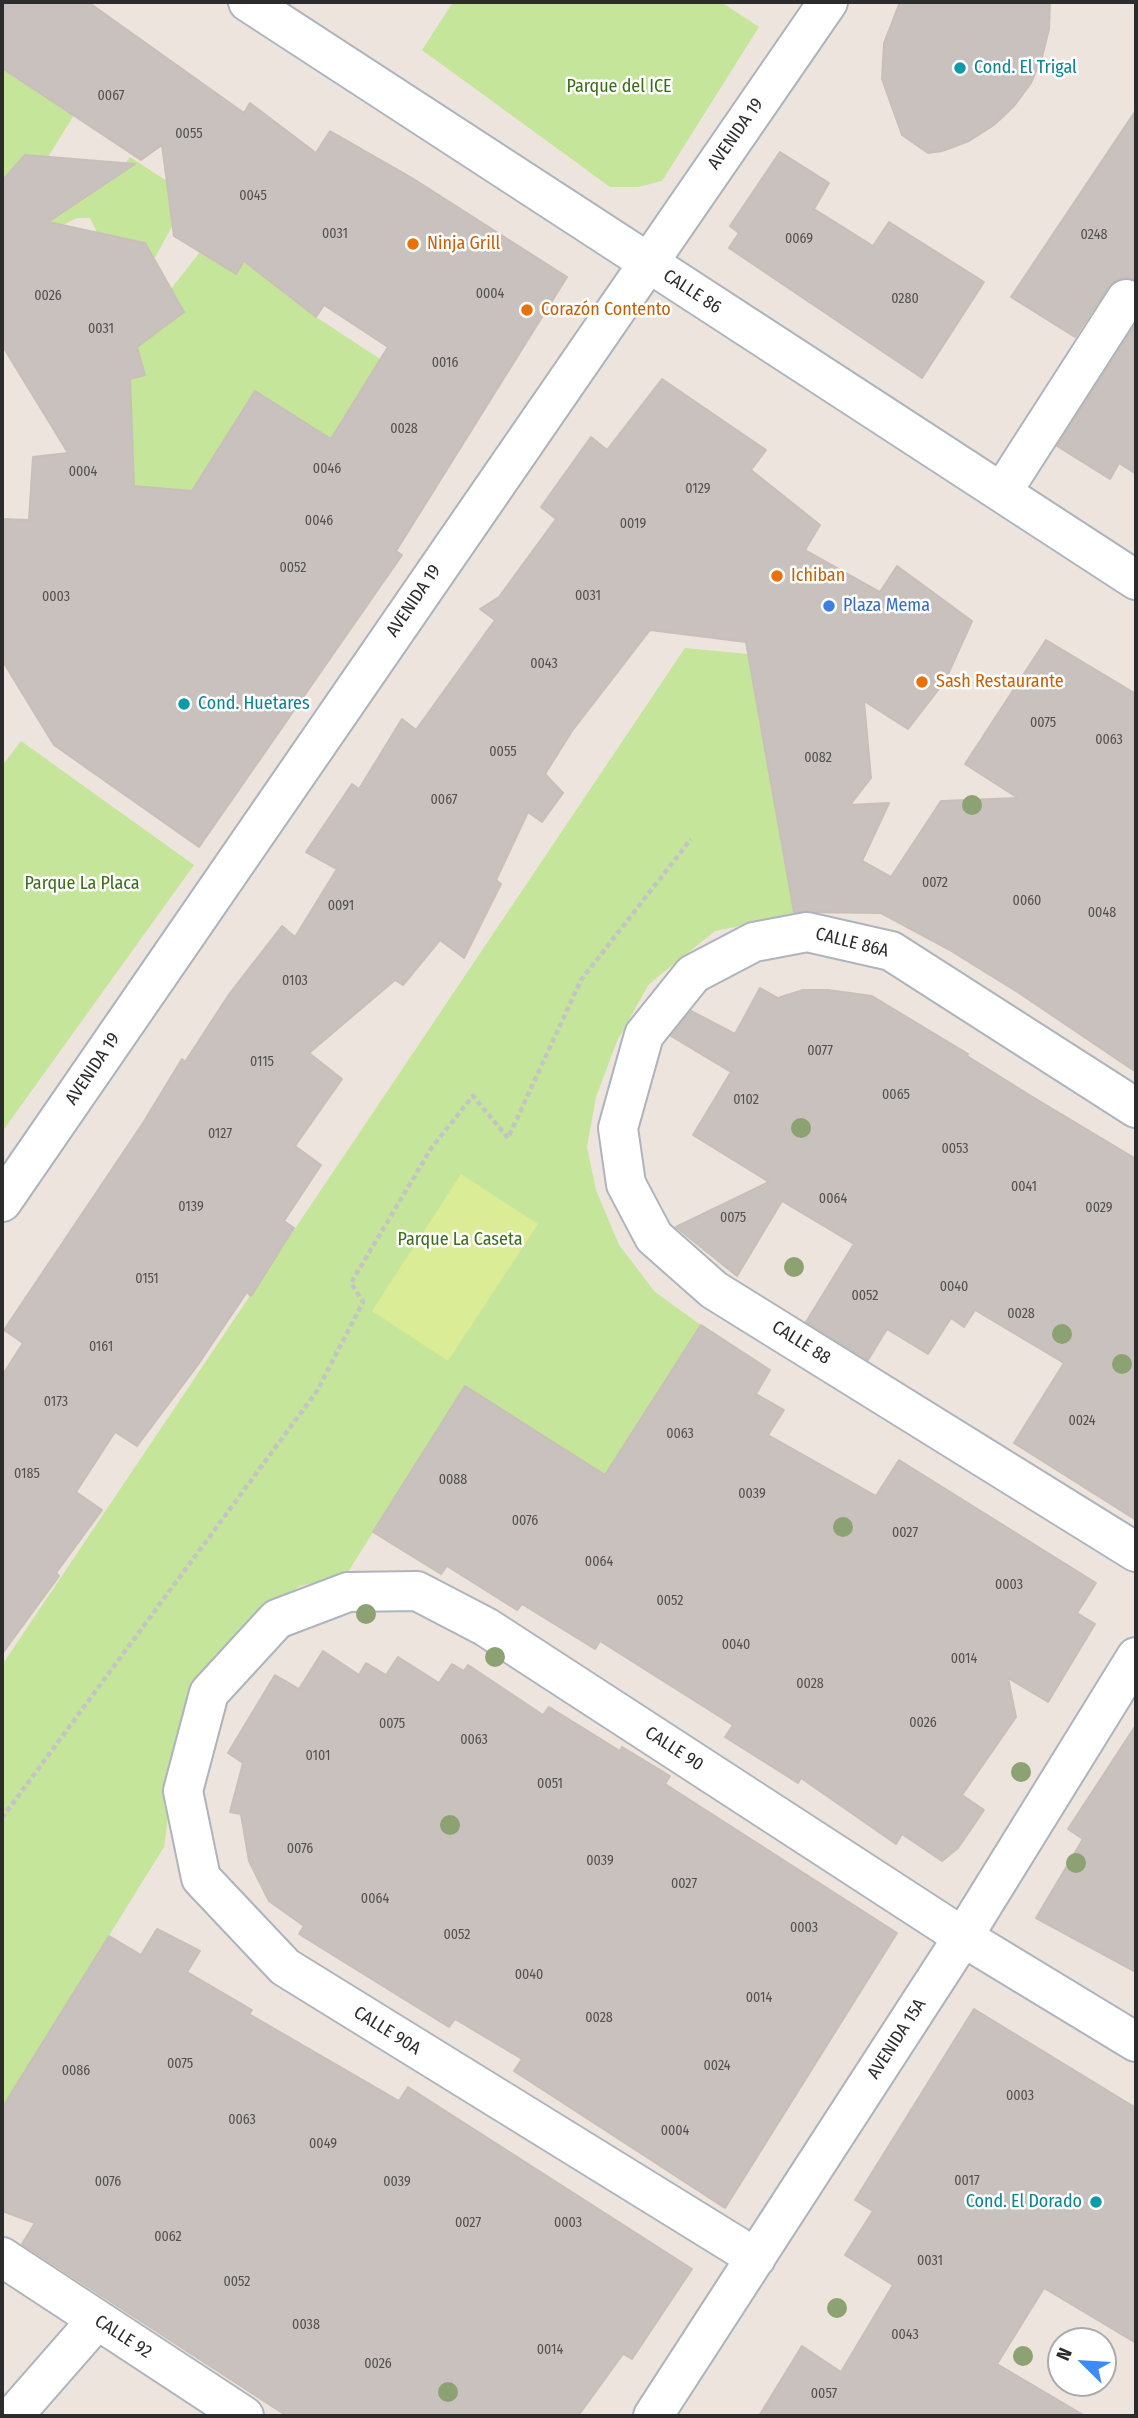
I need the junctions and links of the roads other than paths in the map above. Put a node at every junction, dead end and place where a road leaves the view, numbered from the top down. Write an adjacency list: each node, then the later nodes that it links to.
1 (248, 2): 3 (street, CALLE 86)
2 (828, 2): 3 (street, AVENIDA 19)
3 (646, 262): 5 (street, CALLE 86); 9 (street, AVENIDA 19)
4 (1126, 299): 5 (street)
5 (1002, 492): 6 (street, CALLE 86)
6 (1136, 580)
7 (644, 1035): 8 (street, CALLE 86A); 10 (street, CALLE 88)
8 (1136, 1108)
9 (2, 1202)
10 (1136, 1552)
11 (1136, 1657): 13 (street, AVENIDA 15A)
12 (209, 1692): 13 (street, CALLE 90); 16 (street, CALLE 90A)
13 (963, 1937): 14 (street, CALLE 90); 16 (street, AVENIDA 15A)
14 (1136, 2042)
15 (2, 2256): 17 (street, CALLE 92)
16 (756, 2258): 20 (street, AVENIDA 15A)
17 (97, 2320): 18 (street); 19 (street, CALLE 92)
18 (13, 2416)
19 (244, 2416)
20 (653, 2416)

